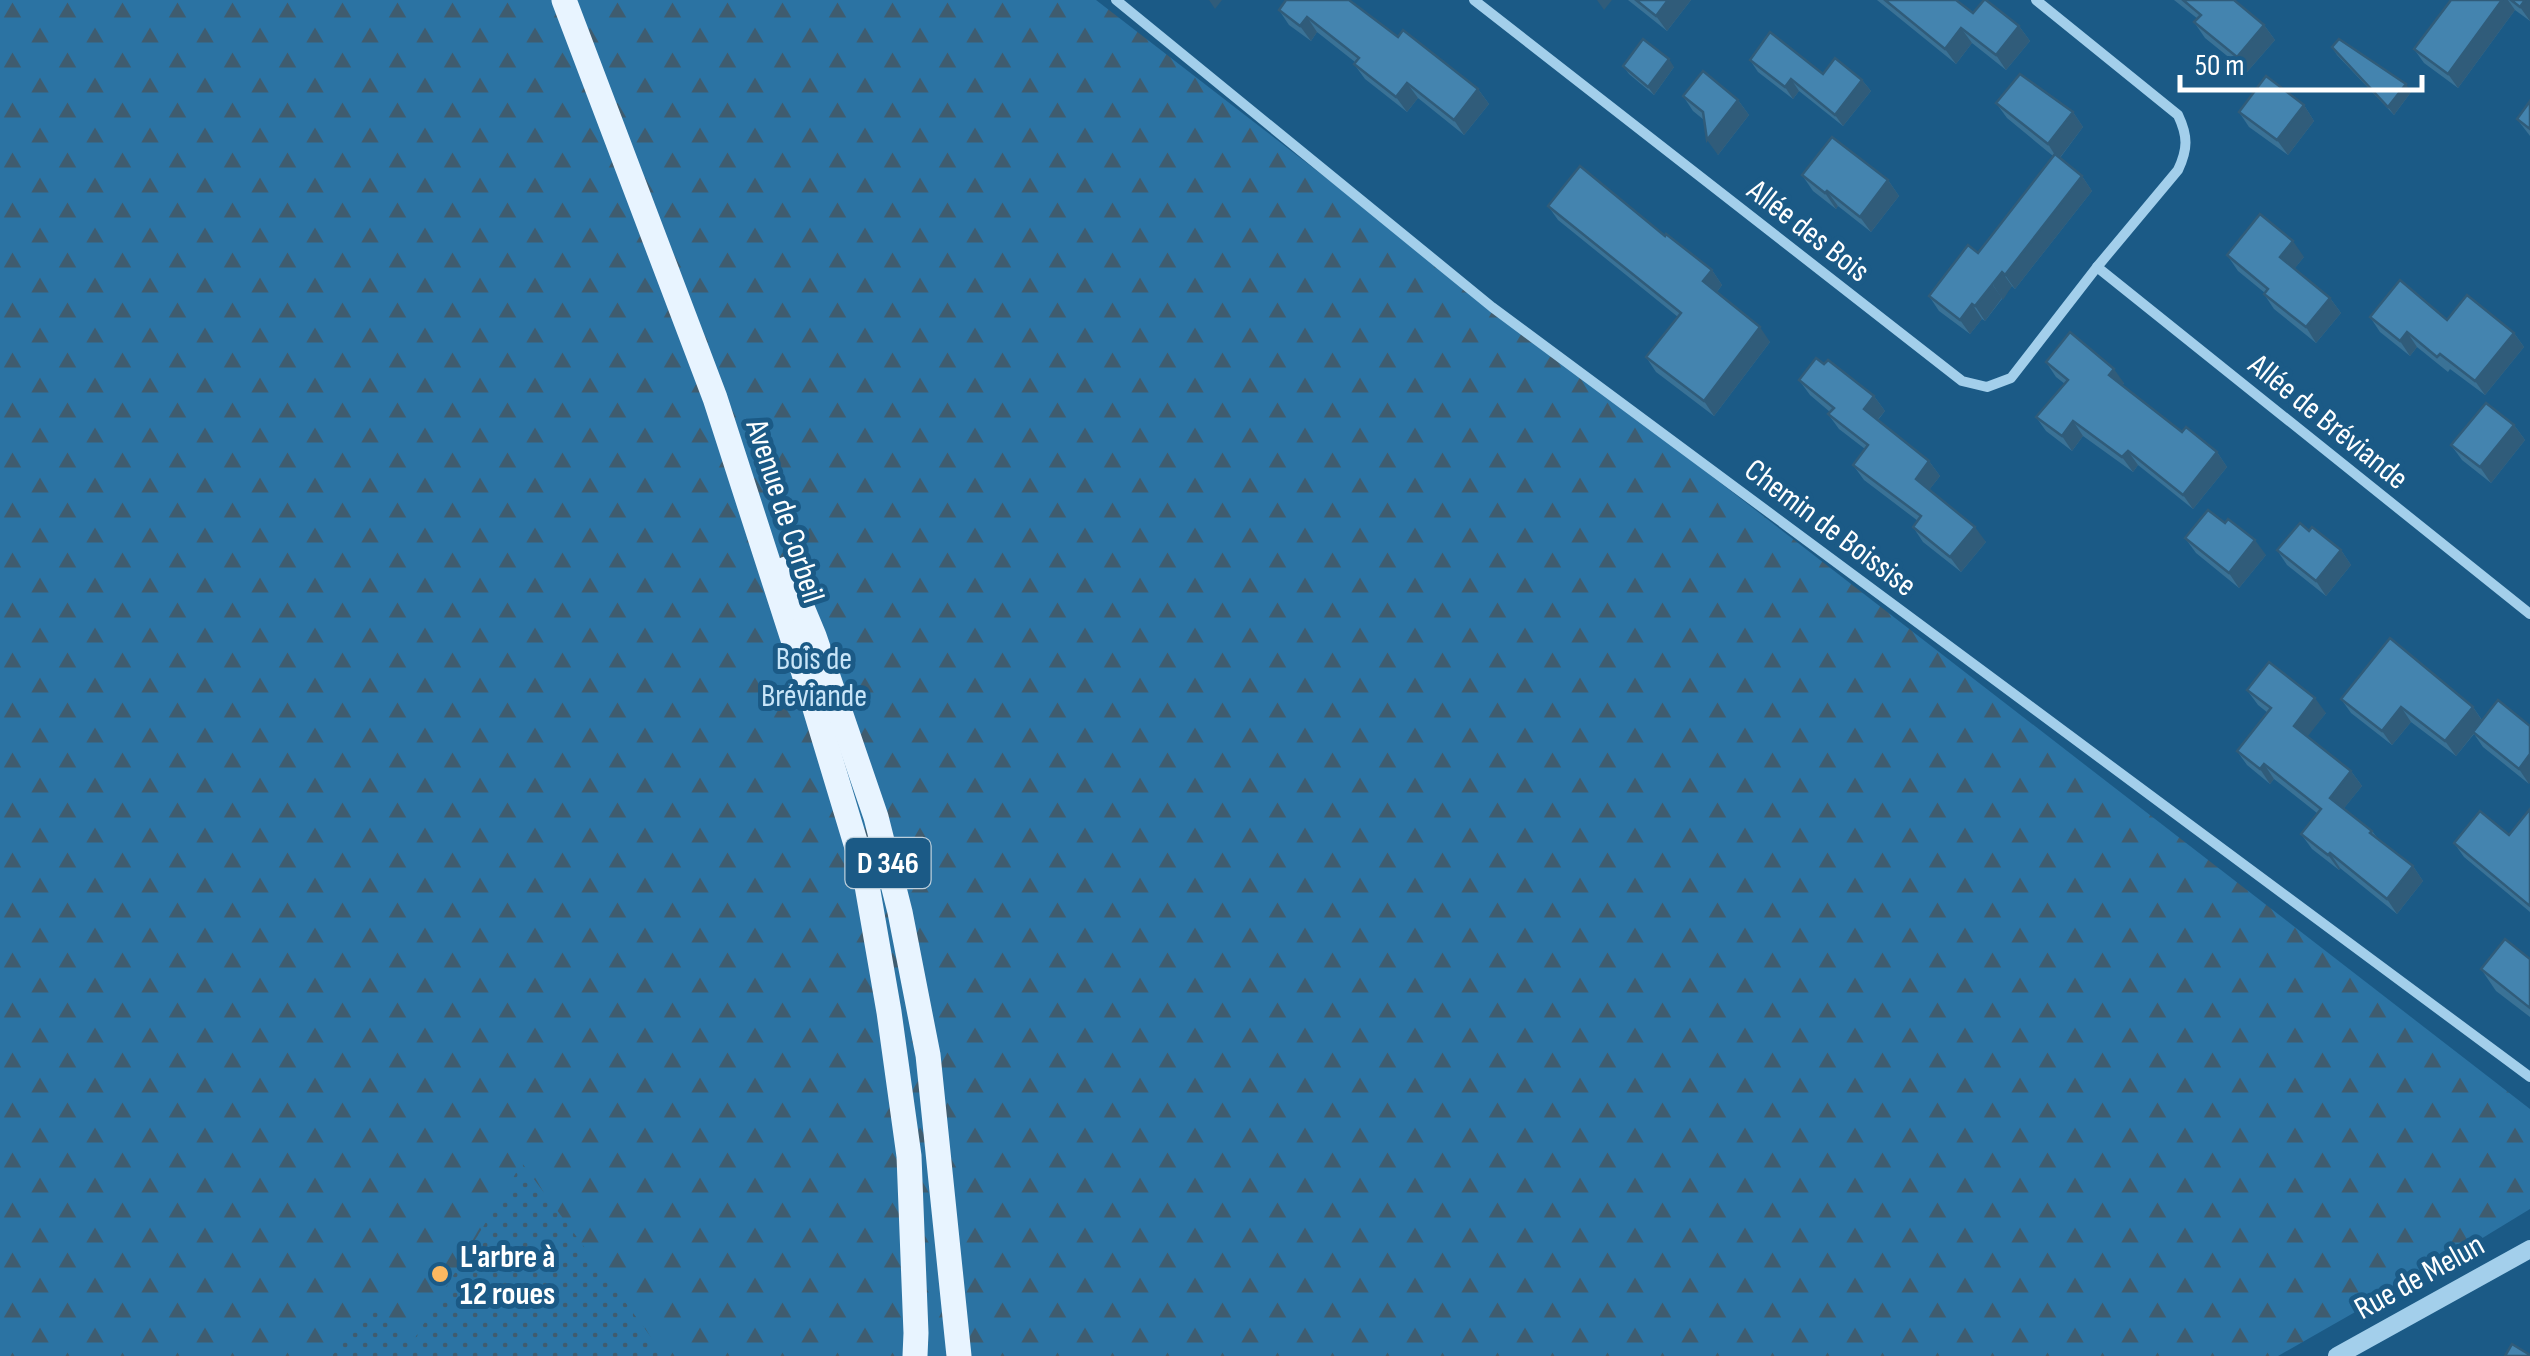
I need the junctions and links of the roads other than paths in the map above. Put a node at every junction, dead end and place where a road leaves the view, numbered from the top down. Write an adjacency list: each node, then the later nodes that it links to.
1 (564, 0): 6 (main road, Avenue de Corbeil / D 346)
2 (1116, 0): 8 (street, Chemin de Boissise)
3 (1474, 0): 5 (street, Allée des Bois)
4 (2036, 0): 5 (street, Allée des Bois)
5 (2097, 267): 7 (street, Allée de Bréviande)
6 (715, 398): 10 (main road, Avenue de Corbeil / D 346); 11 (main road, D 346)
7 (2530, 614)
8 (2530, 1078)
9 (2530, 1250): 12 (street, Rue de Melun)
10 (916, 1348)
11 (960, 1356)
12 (2337, 1356)

